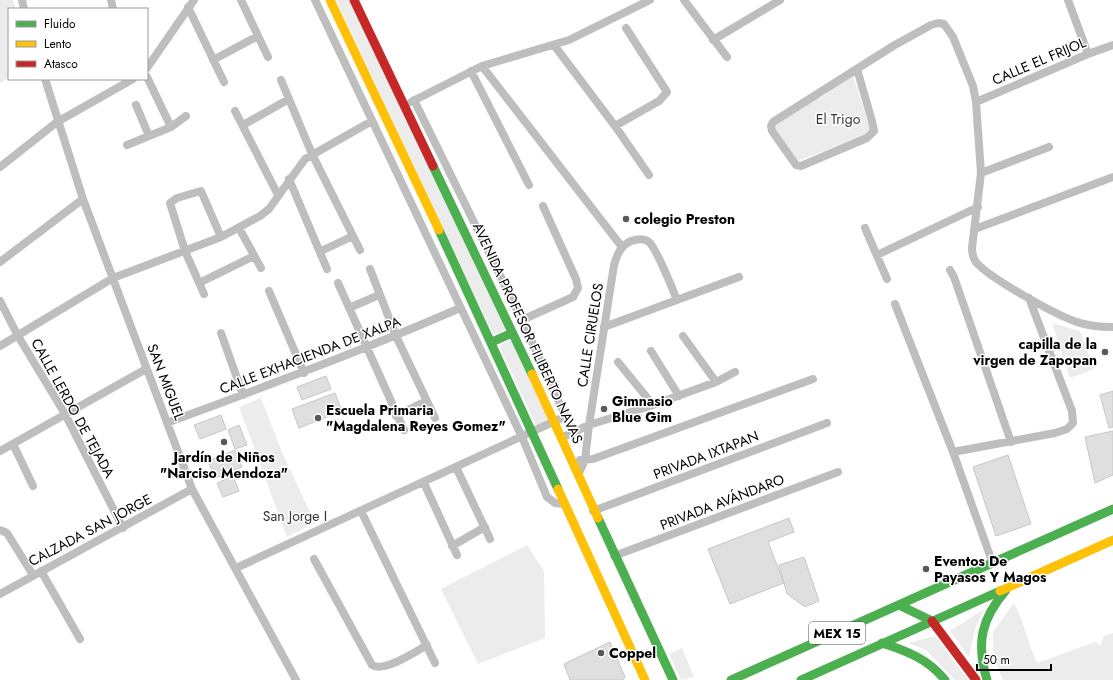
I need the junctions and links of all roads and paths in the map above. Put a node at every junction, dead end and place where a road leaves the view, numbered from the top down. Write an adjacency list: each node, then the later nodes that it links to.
1 (194, 0): 11 (street)
2 (241, 0): 13 (street)
3 (315, 0): 37 (street)
4 (330, 0): 94 (main road)
5 (354, 0): 34 (main road, AVENIDA PROFESOR FILIBERTO NAVAS)
6 (650, 0): 10 (street)
7 (684, 0): 14 (street)
8 (780, 0): 14 (street)
9 (1068, 0): 17 (street)
10 (638, 3): 15 (street)
11 (188, 8): 20 (street); 21 (street)
12 (626, 28): 40 (street)
13 (258, 36): 18 (street); 20 (street)
14 (713, 40): 19 (street)
15 (554, 44): 22 (street); 40 (street)
16 (1111, 47): 17 (street, CALLE EL FRIJOL)
17 (1088, 54): 32 (street, CALLE EL FRIJOL)
18 (268, 57)
19 (727, 57)
20 (213, 60): 29 (street)
21 (148, 64)
22 (482, 66): 24 (street); 61 (street)
23 (857, 69): 23 (street); 32 (street)
24 (471, 71): 31 (street); 51 (street)
25 (148, 79): 41 (street)
26 (45, 80): 38 (street, SAN MIGUEL)
27 (131, 80): 38 (street)
28 (281, 80): 30 (street)
29 (224, 82)
30 (289, 99): 39 (street); 45 (street)
31 (414, 100): 34 (street); 86 (street)
32 (976, 102): 47 (street)
33 (136, 105): 42 (street)
34 (405, 105): 90 (main road, AVENIDA PROFESOR FILIBERTO NAVAS)
35 (236, 111): 39 (street)
36 (186, 116): 41 (street)
37 (372, 121): 45 (street); 85 (street)
38 (57, 122): 46 (street); 53 (street, SAN MIGUEL)
39 (243, 125): 52 (street)
40 (615, 126): 48 (street)
41 (171, 127): 42 (street)
42 (149, 136): 43 (street)
43 (127, 145)
44 (1049, 147): 47 (street)
45 (312, 154): 50 (street); 59 (street)
46 (0, 167)
47 (981, 173): 55 (street)
48 (649, 175)
49 (1113, 177): 58 (street)
50 (289, 180): 52 (street); 64 (street)
51 (529, 185)
52 (278, 195): 56 (street)
53 (83, 199): 67 (street); 73 (street, SAN MIGUEL)
54 (543, 206): 86 (street)
55 (978, 207): 58 (street); 65 (street)
56 (239, 228): 60 (street); 66 (street)
57 (865, 228): 65 (street)
58 (975, 229): 80 (street)
59 (353, 236): 62 (street); 64 (street)
60 (221, 237): 63 (street); 63 (street)
61 (622, 247): 81 (street); 87 (street, CALLE CIRUELOS)
62 (360, 250)
63 (186, 251): 73 (street); 75 (street)
64 (320, 251): 69 (street)
65 (877, 255): 74 (street)
66 (254, 256): 68 (street); 75 (street)
67 (0, 262)
68 (261, 268)
69 (327, 269)
70 (370, 269): 79 (street)
71 (950, 270): 121 (street)
72 (739, 277): 81 (street)
73 (113, 278): 91 (street); 99 (street, SAN MIGUEL)
74 (887, 279)
75 (199, 283): 78 (street)
76 (338, 284): 84 (street)
77 (269, 291): 101 (street)
78 (204, 294)
79 (379, 295): 84 (street); 92 (street)
80 (1029, 298): 88 (street); 121 (street)
81 (677, 300): 87 (street)
82 (0, 301): 91 (street, CALLE LERDO DE TEJADA)
83 (895, 304): 124 (street)
84 (349, 308): 96 (street)
85 (460, 308): 92 (street, CALLE EXHACIENDA DE XALPA); 119 (street)
86 (522, 320): 110 (street)
87 (604, 327): 115 (street, CALLE CIRUELOS)
88 (1113, 327)
89 (221, 333): 104 (street)
90 (512, 333): 94 (main road); 112 (main road, AVENIDA PROFESOR FILIBERTO NAVAS)
91 (18, 336): 95 (street); 108 (street, CALLE LERDO DE TEJADA)
92 (396, 336): 96 (street, CALLE EXHACIENDA DE XALPA); 106 (street)
93 (683, 336): 103 (street)
94 (492, 342): 117 (main road)
95 (0, 346)
96 (366, 347): 101 (street, CALLE EXHACIENDA DE XALPA); 109 (street)
97 (651, 351): 105 (street)
98 (618, 362): 107 (street)
99 (146, 369): 108 (street); 113 (street, SAN MIGUEL)
100 (735, 372): 103 (street)
101 (304, 373): 104 (street, CALLE EXHACIENDA DE XALPA)
102 (813, 379): 126 (street)
103 (716, 382): 105 (street)
104 (243, 395): 113 (street, CALLE EXHACIENDA DE XALPA)
105 (679, 396): 107 (street)
106 (426, 401): 109 (street); 111 (street)
107 (653, 405): 115 (street)
108 (65, 414): 122 (street); 138 (street, CALLE LERDO DE TEJADA)
109 (396, 416): 116 (street)
110 (566, 416): 112 (street); 118 (street)
111 (435, 418)
112 (554, 422): 117 (street); 120 (main road, AVENIDA PROFESOR FILIBERTO NAVAS)
113 (167, 423): 132 (street, SAN MIGUEL)
114 (827, 423): 135 (street, PRIVADA IXTAPAN)
115 (589, 425): 118 (street); 126 (street, CALLE CIRUELOS)
116 (404, 430)
117 (533, 431): 119 (street); 133 (main road)
118 (573, 433): 120 (street)
119 (522, 437): 127 (street); 133 (street)
120 (561, 438): 125 (main road, AVENIDA PROFESOR FILIBERTO NAVAS)
121 (1011, 442): 124 (street)
122 (13, 444): 123 (street); 131 (street)
123 (0, 451)
124 (953, 452): 146 (street)
125 (571, 460): 126 (street); 129 (main road, AVENIDA PROFESOR FILIBERTO NAVAS)
126 (585, 460): 129 (street, CALLE CIRUELOS)
127 (456, 467): 130 (street); 137 (street)
128 (838, 472): 144 (street, PRIVADA AVÁNDARO)
129 (578, 475): 135 (main road, AVENIDA PROFESOR FILIBERTO NAVAS)
130 (424, 483): 136 (street); 142 (street)
131 (33, 486)
132 (192, 489): 138 (street, CALZADA SAN JORGE); 147 (street, SAN MIGUEL)
133 (564, 504): 158 (main road)
134 (1113, 509): 146 (main road, MEX 15)
135 (594, 510): 144 (main road, AVENIDA PROFESOR FILIBERTO NAVAS)
136 (361, 511): 147 (street); 155 (street)
137 (485, 527): 140 (street); 142 (street)
138 (123, 528): 148 (street, CALZADA SAN JORGE)
139 (0, 530): 148 (street)
140 (490, 539)
141 (1113, 540): 149 (main road, MEX 15)
142 (452, 546): 143 (street)
143 (457, 555)
144 (614, 556): 159 (main road, AVENIDA PROFESOR FILIBERTO NAVAS)
145 (314, 559): 155 (street)
146 (993, 564): 151 (main road, MEX 15)
147 (236, 568): 157 (street, SAN MIGUEL)
148 (37, 573): 150 (street, CALZADA SAN JORGE); 153 (street)
149 (1009, 587): 152 (main road, MEX 15); 164 (main road)
150 (0, 594)
151 (899, 605): 152 (main road); 160 (main road, MEX 15)
152 (932, 621): 154 (main road, MEX 15); 163 (main road)
153 (80, 639)
154 (882, 643): 161 (main road, MEX 15); 162 (main road)
155 (427, 645): 156 (street)
156 (435, 663)
157 (296, 680)
158 (644, 680)
159 (673, 680)
160 (730, 680)
161 (801, 680)
162 (945, 680)
163 (976, 680)
164 (987, 680)

